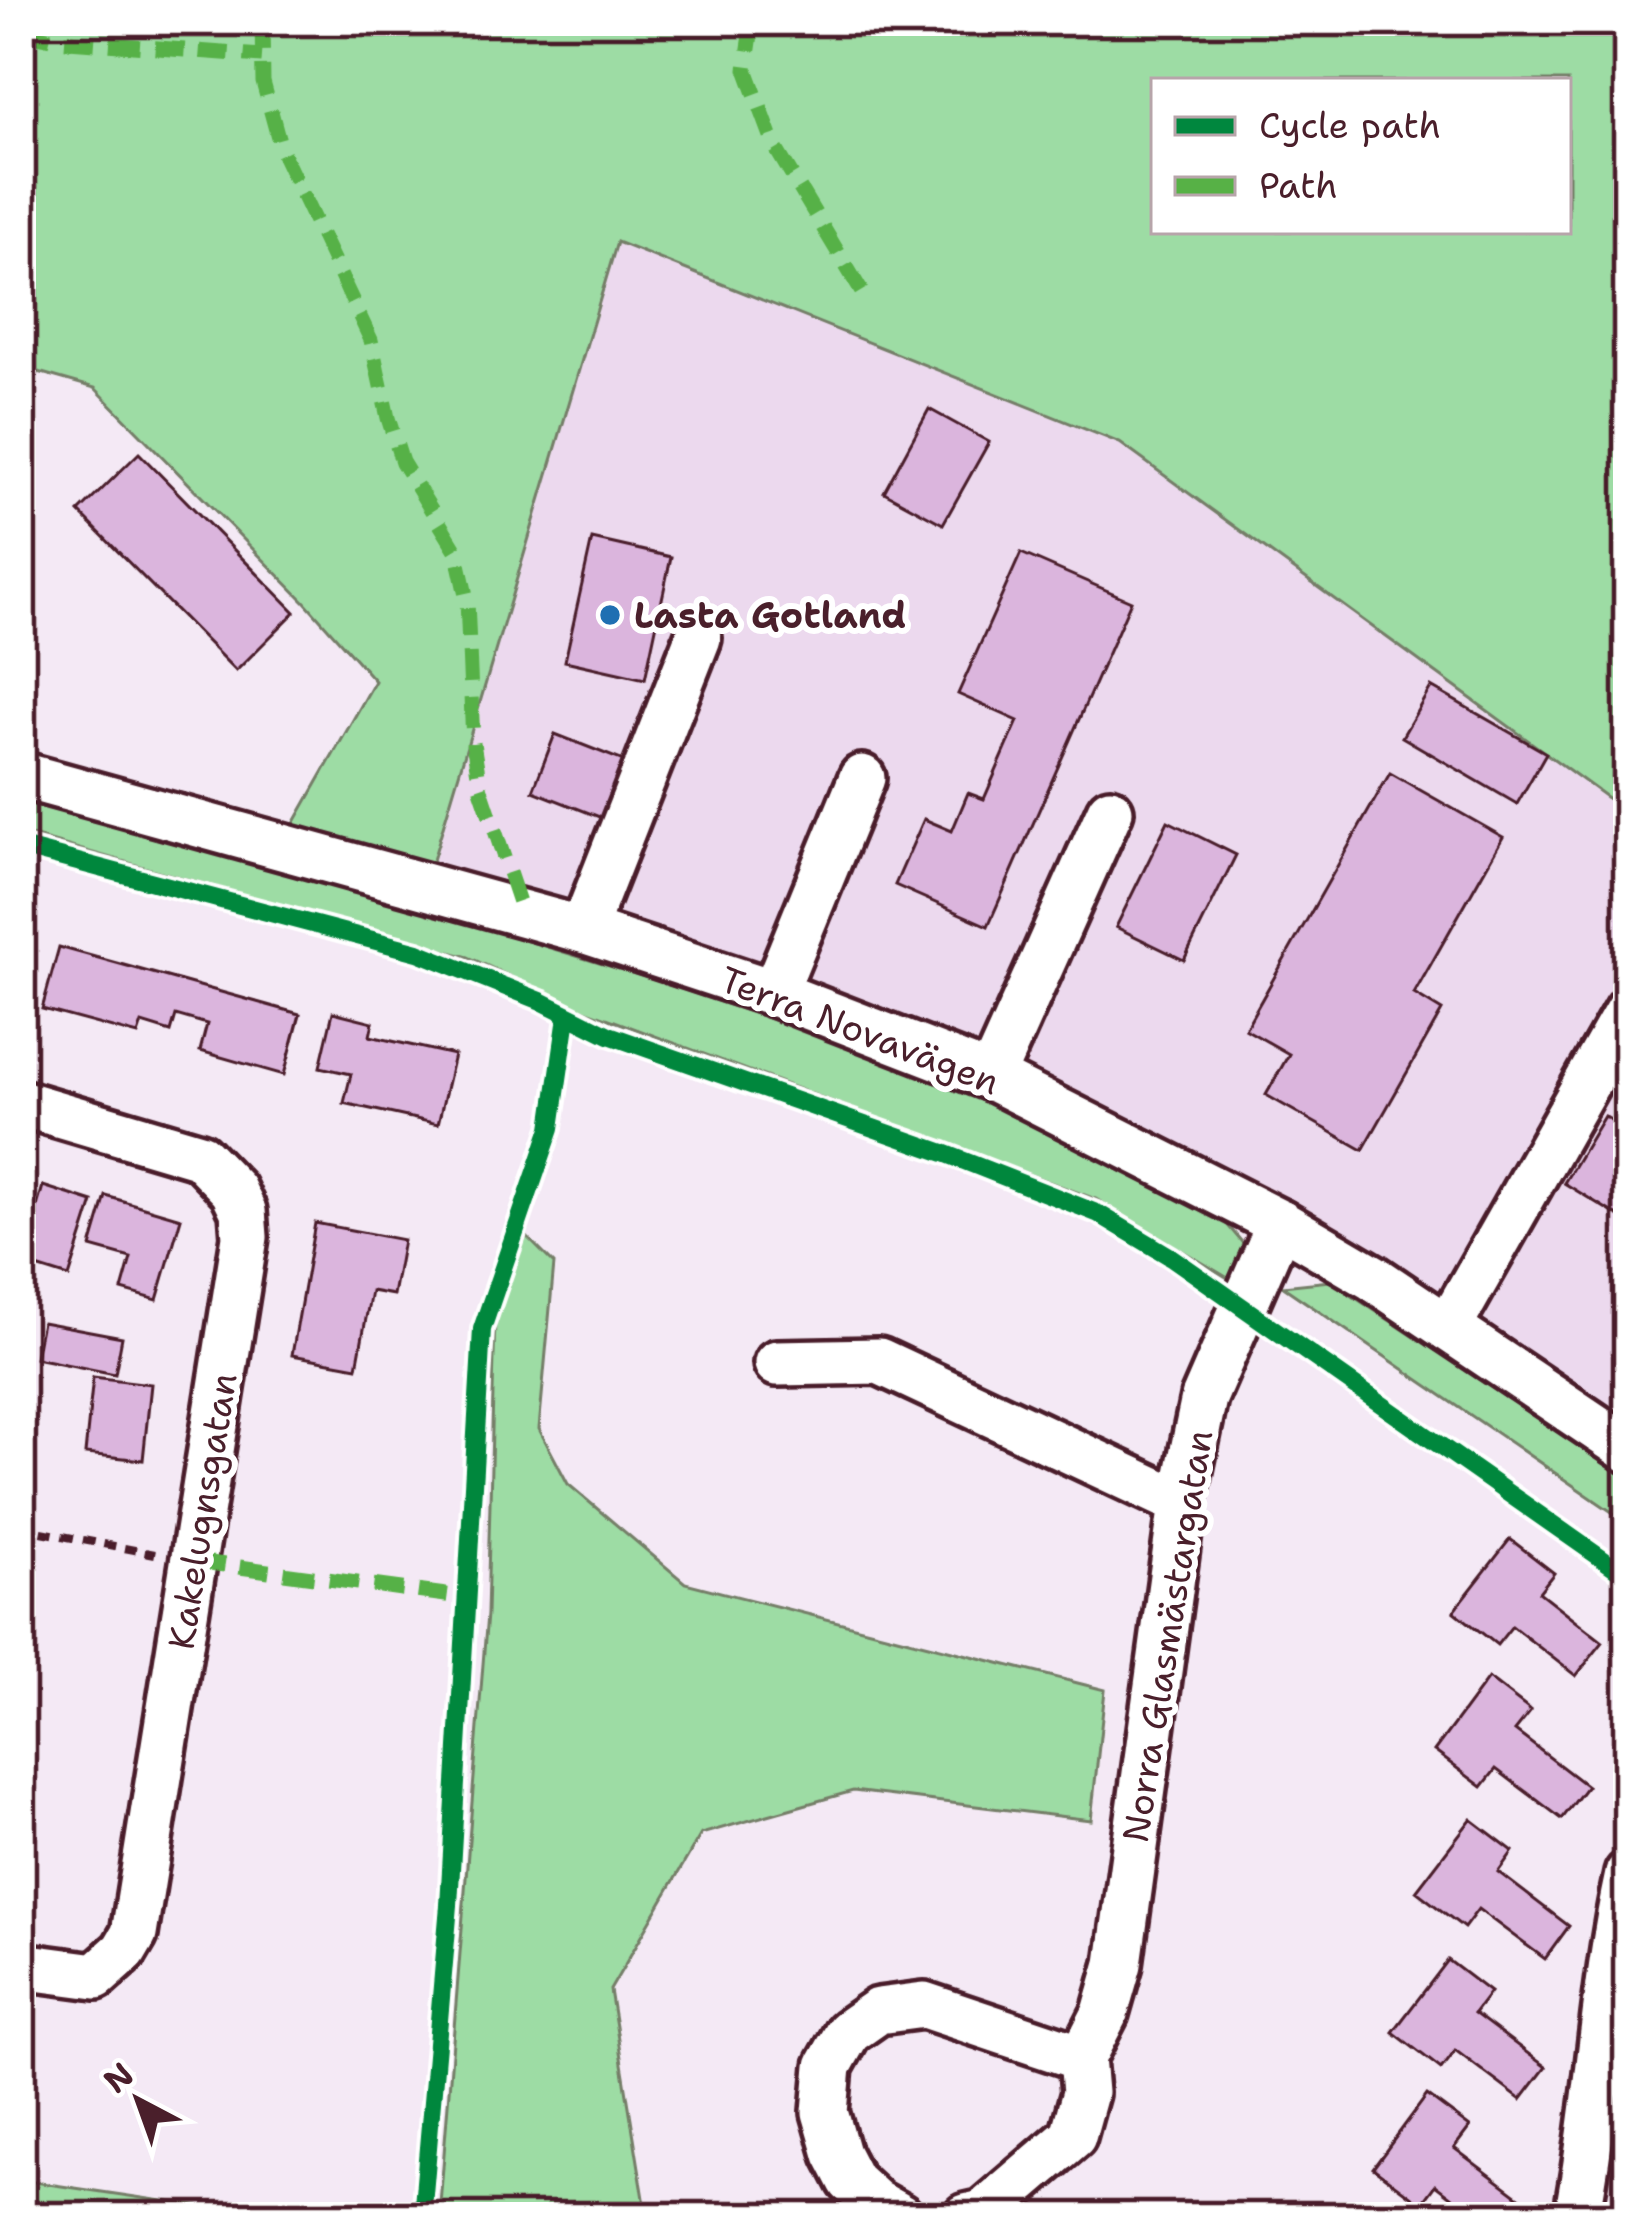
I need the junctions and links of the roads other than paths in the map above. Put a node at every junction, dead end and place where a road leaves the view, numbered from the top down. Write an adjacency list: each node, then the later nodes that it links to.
1 (698, 638): 5 (street)
2 (21, 775): 5 (street, Terra Novavägen)
3 (862, 778): 6 (street)
4 (1110, 811): 8 (street)
5 (584, 930): 6 (street, Terra Novavägen)
6 (774, 993): 8 (street, Terra Novavägen)
7 (1628, 1010): 11 (street)
8 (991, 1077): 10 (street, Terra Novavägen)
9 (21, 1103): 16 (street, Kakelugnsgatan)
10 (1280, 1223): 11 (street, Terra Novavägen); 14 (street, Norra Glasmästargatan)
11 (1448, 1328): 13 (street, Terra Novavägen)
12 (777, 1363): 14 (street)
13 (1628, 1449)
14 (1182, 1502): 17 (street, Norra Glasmästargatan)
15 (1628, 1874): 20 (street)
16 (21, 1966)
17 (1082, 2058): 18 (street); 19 (street, Norra Glasmästargatan)
18 (900, 2217)
19 (967, 2217)
20 (1577, 2217)

